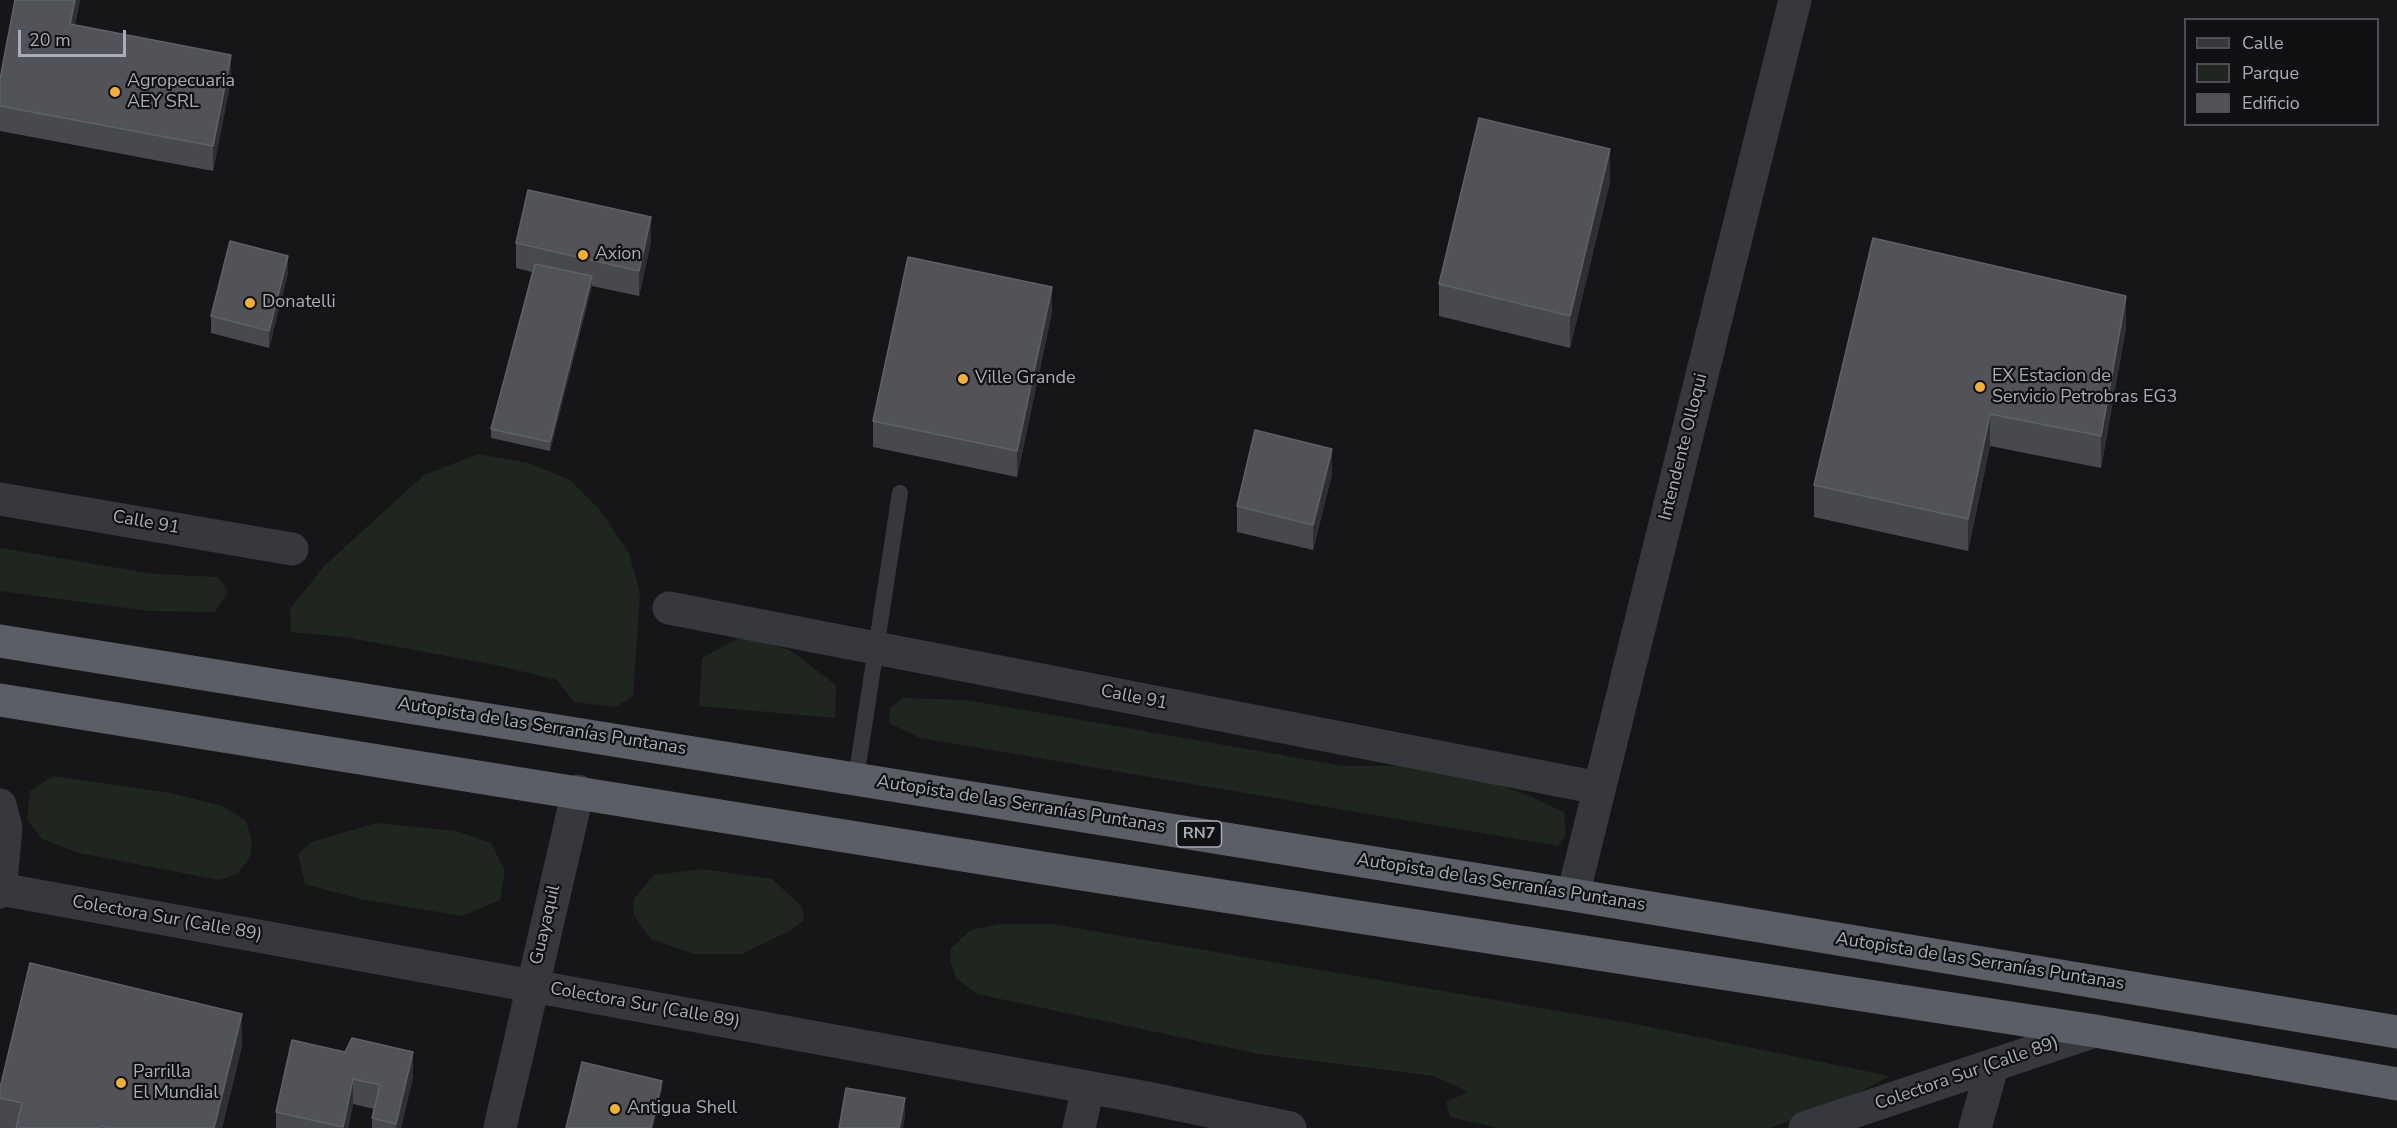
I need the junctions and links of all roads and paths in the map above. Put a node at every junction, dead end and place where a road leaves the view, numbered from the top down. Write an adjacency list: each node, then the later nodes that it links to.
1 (1795, 0): 10 (street, Intendente Olloqui)
2 (900, 493): 7 (lane)
3 (0, 499): 4 (street, Calle 91)
4 (292, 549)
5 (669, 608): 7 (street, Calle 91)
6 (0, 641): 9 (highway, Autopista de las Serranías Puntanas / RN7)
7 (877, 649): 9 (lane); 10 (street, Calle 91)
8 (0, 700): 11 (highway)
9 (856, 778): 14 (highway, Autopista de las Serranías Puntanas / RN7)
10 (1599, 788): 14 (street, Intendente Olloqui)
11 (578, 791): 15 (street, Guayaquil); 16 (highway)
12 (0, 805): 13 (street)
13 (0, 890): 15 (street, Colectora Sur (Calle 89))
14 (1573, 894): 17 (highway, Autopista de las Serranías Puntanas / RN7)
15 (532, 985): 20 (street, Colectora Sur (Calle 89)); 21 (street, Guayaquil)
16 (2095, 1031): 18 (street, Colectora Sur (Calle 89)); 19 (highway)
17 (2397, 1032)
18 (1992, 1067): 24 (street, Colectora Sur (Calle 89)); 25 (street)
19 (2397, 1084)
20 (1088, 1087): 22 (street); 23 (street, Colectora Sur (Calle 89))
21 (500, 1128)
22 (1079, 1128)
23 (1290, 1128)
24 (1805, 1128)
25 (1976, 1128)

